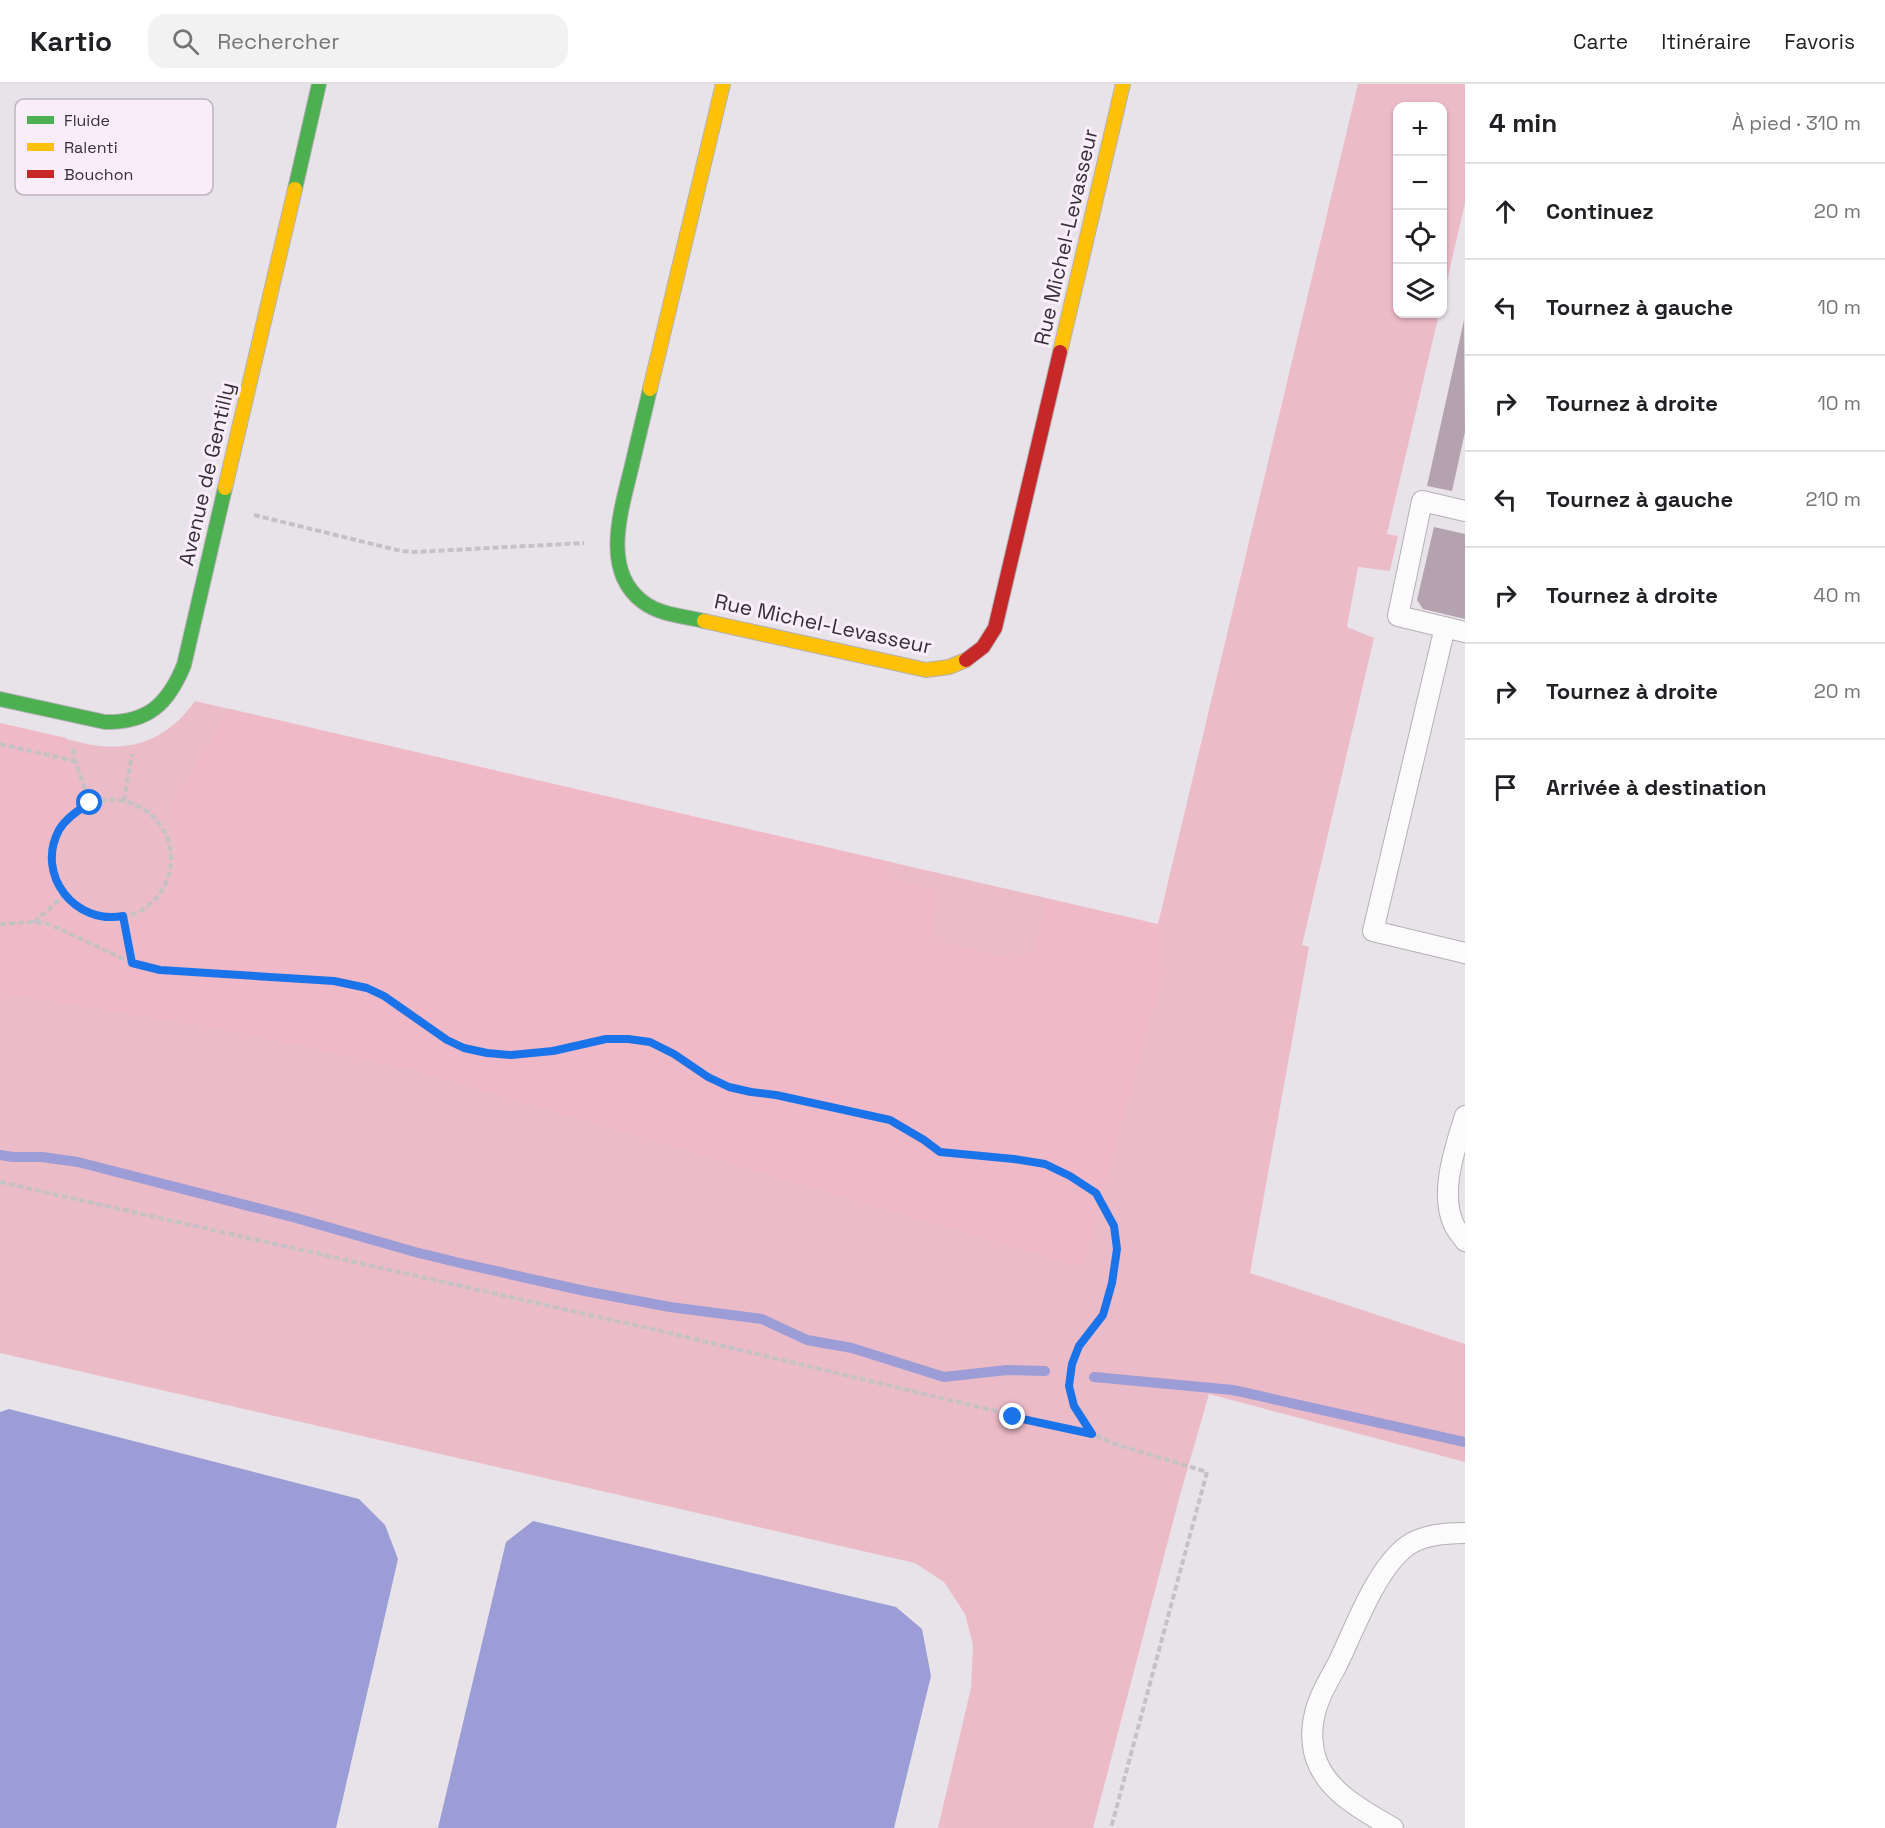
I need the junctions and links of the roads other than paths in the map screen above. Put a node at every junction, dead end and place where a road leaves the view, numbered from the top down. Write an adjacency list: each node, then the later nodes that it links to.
1 (319, 84): 7 (street, Avenue de Gentilly)
2 (723, 84): 3 (street, Rue Michel-Levasseur)
3 (1124, 84)
4 (1465, 511): 5 (lane)
5 (1445, 627): 6 (lane); 8 (lane)
6 (1465, 632)
7 (0, 699)
8 (1465, 953)
9 (1465, 1116): 10 (lane)
10 (1465, 1241)
11 (1465, 1533): 12 (lane)
12 (1393, 1828)

